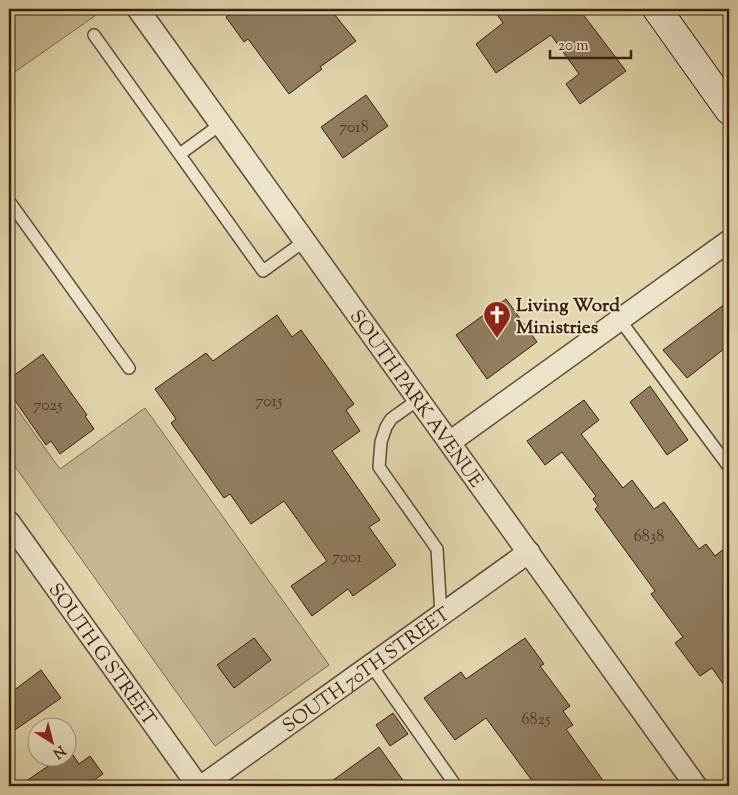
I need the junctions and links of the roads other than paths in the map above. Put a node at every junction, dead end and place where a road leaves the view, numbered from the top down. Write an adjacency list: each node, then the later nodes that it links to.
1 (138, 9): 5 (street, SOUTH PARK AVENUE)
2 (657, 9): 4 (main road)
3 (94, 35): 6 (lane)
4 (729, 110)
5 (221, 124): 6 (lane); 8 (street, SOUTH PARK AVENUE)
6 (180, 154): 8 (lane)
7 (9, 201): 11 (lane)
8 (306, 240): 12 (street, SOUTH PARK AVENUE)
9 (729, 241): 10 (street)
10 (620, 320): 13 (street); 14 (lane)
11 (129, 368)
12 (419, 399): 13 (street, SOUTH PARK AVENUE); 17 (lane)
13 (450, 442): 16 (street, SOUTH PARK AVENUE)
14 (729, 467)
15 (9, 522): 19 (street, SOUTH G STREET)
16 (529, 552): 17 (street, SOUTH 70TH STREET); 22 (street, SOUTH PARK AVENUE)
17 (442, 614): 18 (street, SOUTH 70TH STREET)
18 (371, 665): 20 (street, SOUTH 70TH STREET); 21 (lane)
19 (198, 786)
20 (202, 786)
21 (456, 786)
22 (696, 786)

